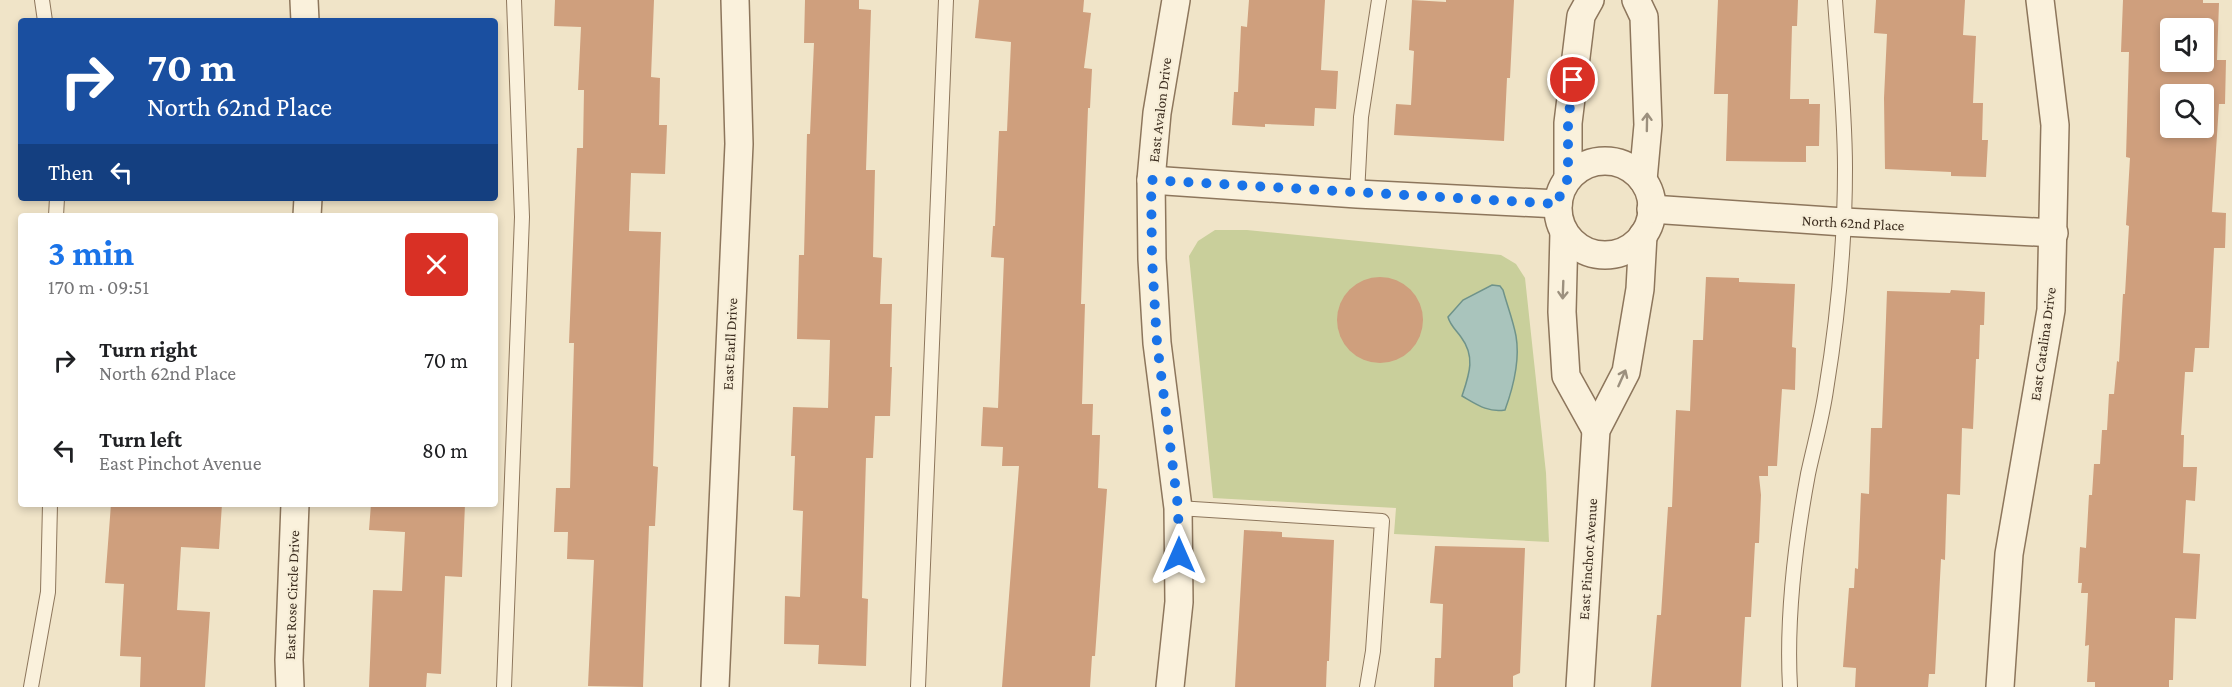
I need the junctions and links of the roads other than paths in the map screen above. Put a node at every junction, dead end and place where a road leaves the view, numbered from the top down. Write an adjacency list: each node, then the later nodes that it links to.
1 (42, 0): 12 (lane)
2 (304, 0): 13 (street)
3 (514, 0): 30 (lane)
4 (735, 0): 31 (street, East Earll Drive)
5 (946, 0): 32 (lane)
6 (1176, 0): 15 (street, East Avalon Drive)
7 (1379, 0): 17 (lane)
8 (1590, 0): 14 (street)
9 (1636, 0): 16 (street, one-way to 9)
10 (1835, 0): 20 (lane)
11 (2040, 0): 22 (street, East Catalina Drive)
12 (45, 18)
13 (305, 18)
14 (1568, 178): 16 (street); 18 (street)
15 (1151, 180): 17 (street); 27 (street, East Avalon Drive)
16 (1643, 180): 19 (street)
17 (1357, 194): 18 (street)
18 (1558, 204): 21 (street)
19 (1651, 209): 20 (street, North 62nd Place); 23 (street)
20 (1844, 222): 22 (street, North 62nd Place); 36 (lane)
21 (1564, 232): 23 (street); 24 (street, one-way to 24)
22 (2054, 233): 37 (street, East Catalina Drive)
23 (1643, 236): 24 (street, East Pinchot Avenue, one-way to 23)
24 (1596, 430): 35 (street, East Pinchot Avenue)
25 (50, 507): 28 (lane)
26 (295, 507): 29 (street, East Rose Circle Drive)
27 (1178, 507): 33 (street, East Avalon Drive); 34 (lane)
28 (31, 687)
29 (290, 687)
30 (504, 687)
31 (715, 687)
32 (918, 687)
33 (1170, 687)
34 (1367, 687)
35 (1580, 687)
36 (1790, 687)
37 (2000, 687)

